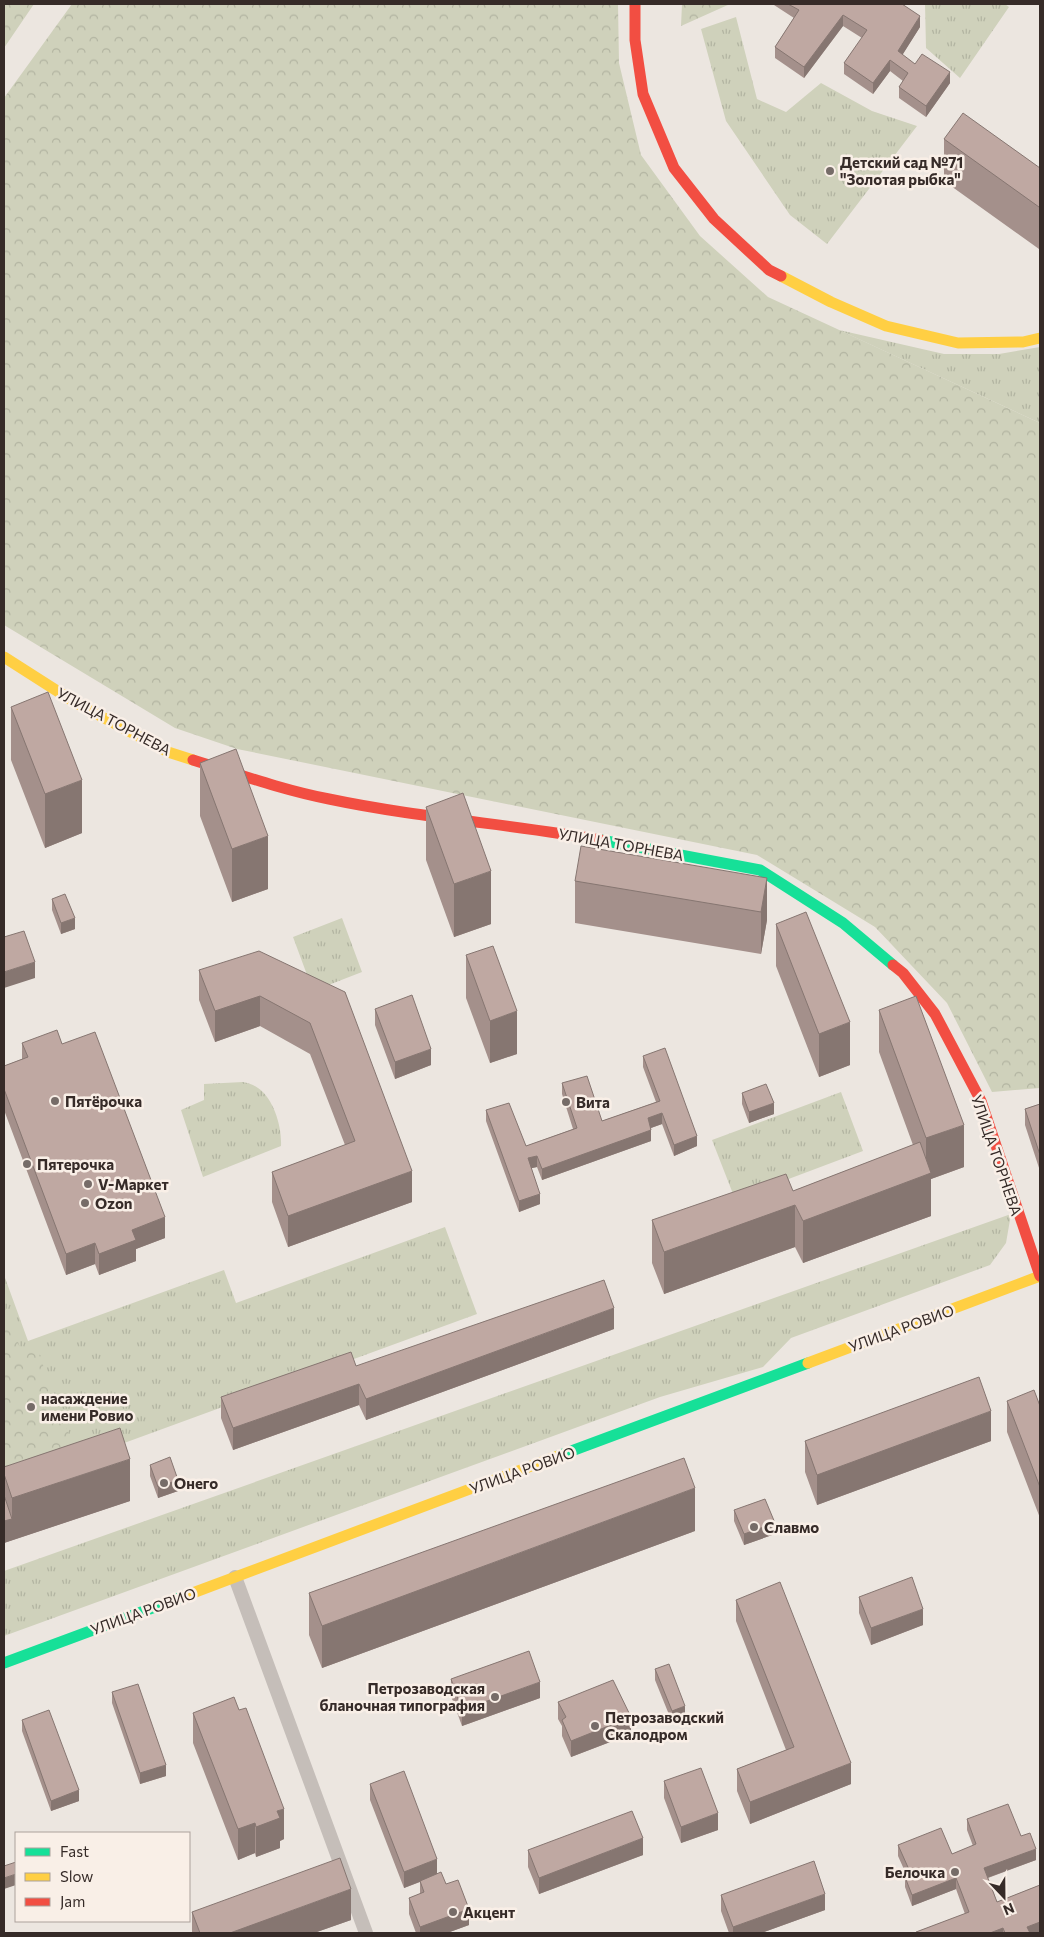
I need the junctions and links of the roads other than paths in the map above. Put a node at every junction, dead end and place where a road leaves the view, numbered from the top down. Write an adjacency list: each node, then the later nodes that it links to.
1 (635, 4): 2 (street)
2 (1040, 338)
3 (4, 657): 4 (street, УЛИЦА ТОРНЕВА)
4 (1040, 1276): 5 (street, УЛИЦА РОВИО)
5 (235, 1577): 6 (street, УЛИЦА РОВИО); 7 (street)
6 (4, 1663)
7 (366, 1933)

